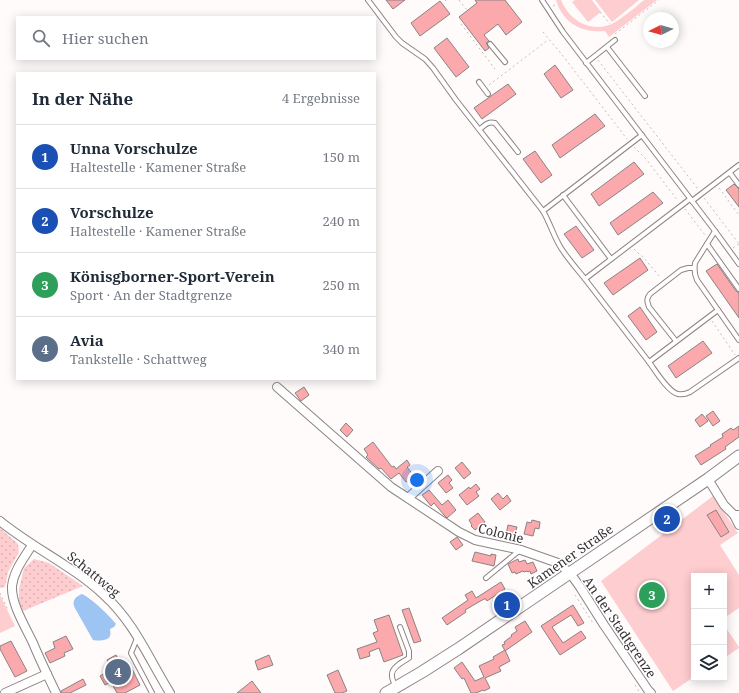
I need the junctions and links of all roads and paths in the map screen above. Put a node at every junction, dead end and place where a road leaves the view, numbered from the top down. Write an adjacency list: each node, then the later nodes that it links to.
1 (368, 0): 23 (lane)
2 (459, 0): 5 (path)
3 (542, 0): 17 (lane)
4 (659, 0): 10 (path)
5 (467, 10)
6 (600, 12): 8 (path)
7 (461, 24): 18 (path)
8 (610, 24)
9 (543, 32): 11 (path)
10 (613, 35)
11 (549, 40): 20 (path); 25 (path)
12 (615, 40): 14 (lane)
13 (490, 44): 16 (lane)
14 (607, 46): 15 (lane); 22 (lane)
15 (595, 56): 17 (lane); 31 (path)
16 (505, 62)
17 (586, 63): 24 (lane)
18 (495, 70)
19 (479, 82): 20 (lane)
20 (484, 89): 21 (lane)
21 (488, 94)
22 (645, 96)
23 (480, 129): 26 (lane); 35 (lane)
24 (642, 135): 25 (lane); 33 (lane)
25 (630, 144): 32 (lane); 34 (path)
26 (518, 152)
27 (739, 165): 28 (lane)
28 (730, 173): 29 (lane); 30 (lane)
29 (715, 184): 31 (lane); 36 (path)
30 (739, 185)
31 (702, 194): 33 (lane); 40 (path)
32 (563, 196): 35 (lane); 41 (lane)
33 (691, 200): 34 (lane); 37 (lane)
34 (682, 206): 38 (path); 39 (lane)
35 (543, 211): 44 (lane)
36 (739, 215)
37 (715, 231): 38 (lane); 42 (lane)
38 (708, 242): 43 (lane); 46 (lane)
39 (630, 244): 41 (lane); 45 (path)
40 (739, 244)
41 (611, 259): 44 (lane)
42 (739, 264)
43 (694, 268): 45 (lane); 47 (lane)
44 (584, 279): 52 (lane)
45 (665, 282): 50 (lane)
46 (739, 289)
47 (718, 310): 48 (lane); 49 (lane)
48 (708, 317): 50 (lane); 51 (path)
49 (739, 340)
50 (676, 341): 52 (lane)
51 (738, 358): 52 (lane)
52 (649, 362)
53 (277, 387): 57 (street, Colonie)
54 (739, 456): 56 (main road, Kamener Straße)
55 (438, 471): 57 (street)
56 (708, 479): 58 (street); 63 (main road, Kamener Straße)
57 (408, 498): 62 (street, Colonie)
58 (736, 515): 60 (street)
59 (0, 521): 61 (street, Schattweg)
60 (739, 525)
61 (32, 544): 66 (street, Schattweg); 67 (street)
62 (521, 550): 63 (street, Colonie); 64 (lane)
63 (570, 573): 68 (main road, Kamener Straße); 73 (street, An der Stadtgrenze)
64 (486, 578)
65 (400, 627): 68 (lane)
66 (138, 636): 69 (street, Schattweg); 72 (lane)
67 (47, 674): 70 (street); 71 (street)
68 (391, 690)
69 (167, 692)
70 (5, 693)
71 (56, 693)
72 (152, 693)
73 (651, 693)

